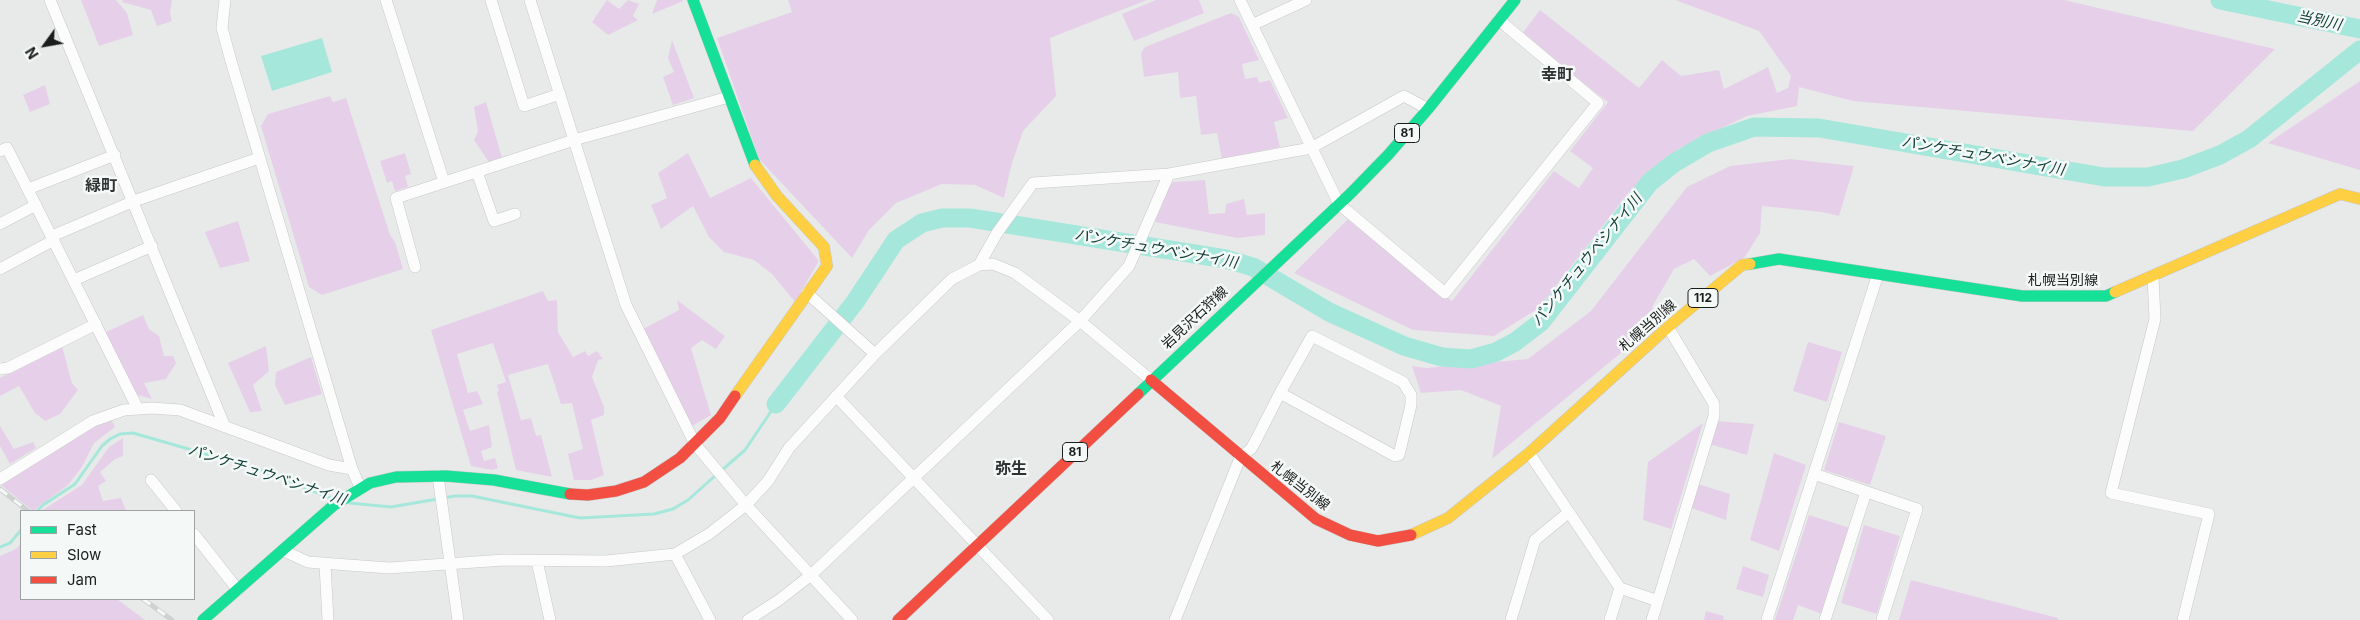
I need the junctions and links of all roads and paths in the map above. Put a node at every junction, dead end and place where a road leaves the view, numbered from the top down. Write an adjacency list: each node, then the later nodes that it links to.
1 (50, 0): 18 (street)
2 (225, 0): 19 (street)
3 (386, 0): 22 (street)
4 (491, 0): 12 (street)
5 (530, 0): 12 (street)
6 (693, 0): 13 (main road)
7 (1240, 0): 11 (street)
8 (1306, 0): 11 (street)
9 (1515, 0): 10 (main road, 岩見沢石狩線 / 81)
10 (1499, 20): 14 (main road, 岩見沢石狩線 / 81); 26 (street)
11 (1252, 26): 16 (street)
12 (560, 94): 15 (street)
13 (729, 97): 15 (street); 38 (main road)
14 (1428, 109): 16 (street); 26 (main road, 岩見沢石狩線 / 81)
15 (574, 140): 20 (street); 49 (street)
16 (1311, 148): 21 (street); 26 (street)
17 (0, 151): 23 (street)
18 (115, 155): 23 (street); 25 (street)
19 (259, 158): 25 (street); 52 (street)
20 (478, 172): 22 (street); 28 (street)
21 (1169, 174): 32 (street); 39 (street)
22 (444, 182): 33 (street)
23 (28, 189): 27 (street)
24 (2360, 199): 36 (main road, 札幌当別線 / 112)
25 (134, 201): 30 (street); 31 (street)
26 (1339, 204): 44 (main road, 岩見沢石狩線 / 81)
27 (36, 205): 29 (street); 30 (street)
28 (515, 214)
29 (0, 224)
30 (53, 238): 34 (street); 37 (street)
31 (152, 246): 37 (street); 48 (street)
32 (979, 265): 39 (street); 42 (street)
33 (415, 267)
34 (0, 269)
35 (1878, 274): 36 (main road, 札幌当別線 / 112); 41 (main road, 札幌当別線 / 112); 53 (street)
36 (2153, 276): 90 (street)
37 (74, 280): 40 (street)
38 (807, 293): 42 (street); 49 (main road)
39 (1080, 320): 44 (street); 56 (street)
40 (96, 324): 43 (street); 47 (street)
41 (1668, 327): 50 (main road, 札幌当別線 / 112); 73 (street)
42 (874, 354): 46 (street)
43 (0, 368)
44 (1151, 380): 51 (main road, 札幌当別線 / 112); 64 (main road, 岩見沢石狩線 / 81)
45 (1280, 393): 45 (street); 51 (street)
46 (836, 396): 56 (street); 60 (street)
47 (138, 409): 48 (street); 55 (street)
48 (226, 426): 52 (street)
49 (695, 444): 54 (main road); 60 (street)
50 (1528, 453): 51 (main road, 札幌当別線 / 112); 62 (street)
51 (1240, 458): 83 (street)
52 (352, 469): 58 (street)
53 (1814, 474): 59 (street); 87 (street)
54 (438, 476): 58 (main road); 68 (street)
55 (0, 478)
56 (914, 479): 64 (street); 70 (street)
57 (151, 480): 61 (street)
58 (355, 490): 65 (main road)
59 (1866, 492): 88 (street); 89 (street)
60 (746, 505): 66 (street); 70 (street)
61 (175, 510)
62 (1569, 512): 71 (street); 84 (street)
63 (195, 535): 72 (street)
64 (976, 546): 81 (main road, 岩見沢石狩線 / 81); 82 (street)
65 (284, 551): 69 (street); 72 (main road)
66 (675, 554): 67 (street); 78 (street)
67 (537, 561): 68 (street); 77 (street)
68 (452, 564): 69 (street); 76 (street)
69 (325, 565): 75 (street)
70 (811, 575): 79 (street); 80 (street)
71 (1620, 588): 73 (street); 85 (street)
72 (238, 590): 74 (main road)
73 (1658, 601): 86 (street)
74 (203, 620)
75 (328, 620)
76 (458, 620)
77 (550, 620)
78 (710, 620)
79 (748, 620)
80 (852, 620)
81 (898, 620)
82 (1048, 620)
83 (1175, 620)
84 (1511, 620)
85 (1610, 620)
86 (1652, 620)
87 (1767, 620)
88 (1825, 620)
89 (1882, 620)
90 (2183, 620)

